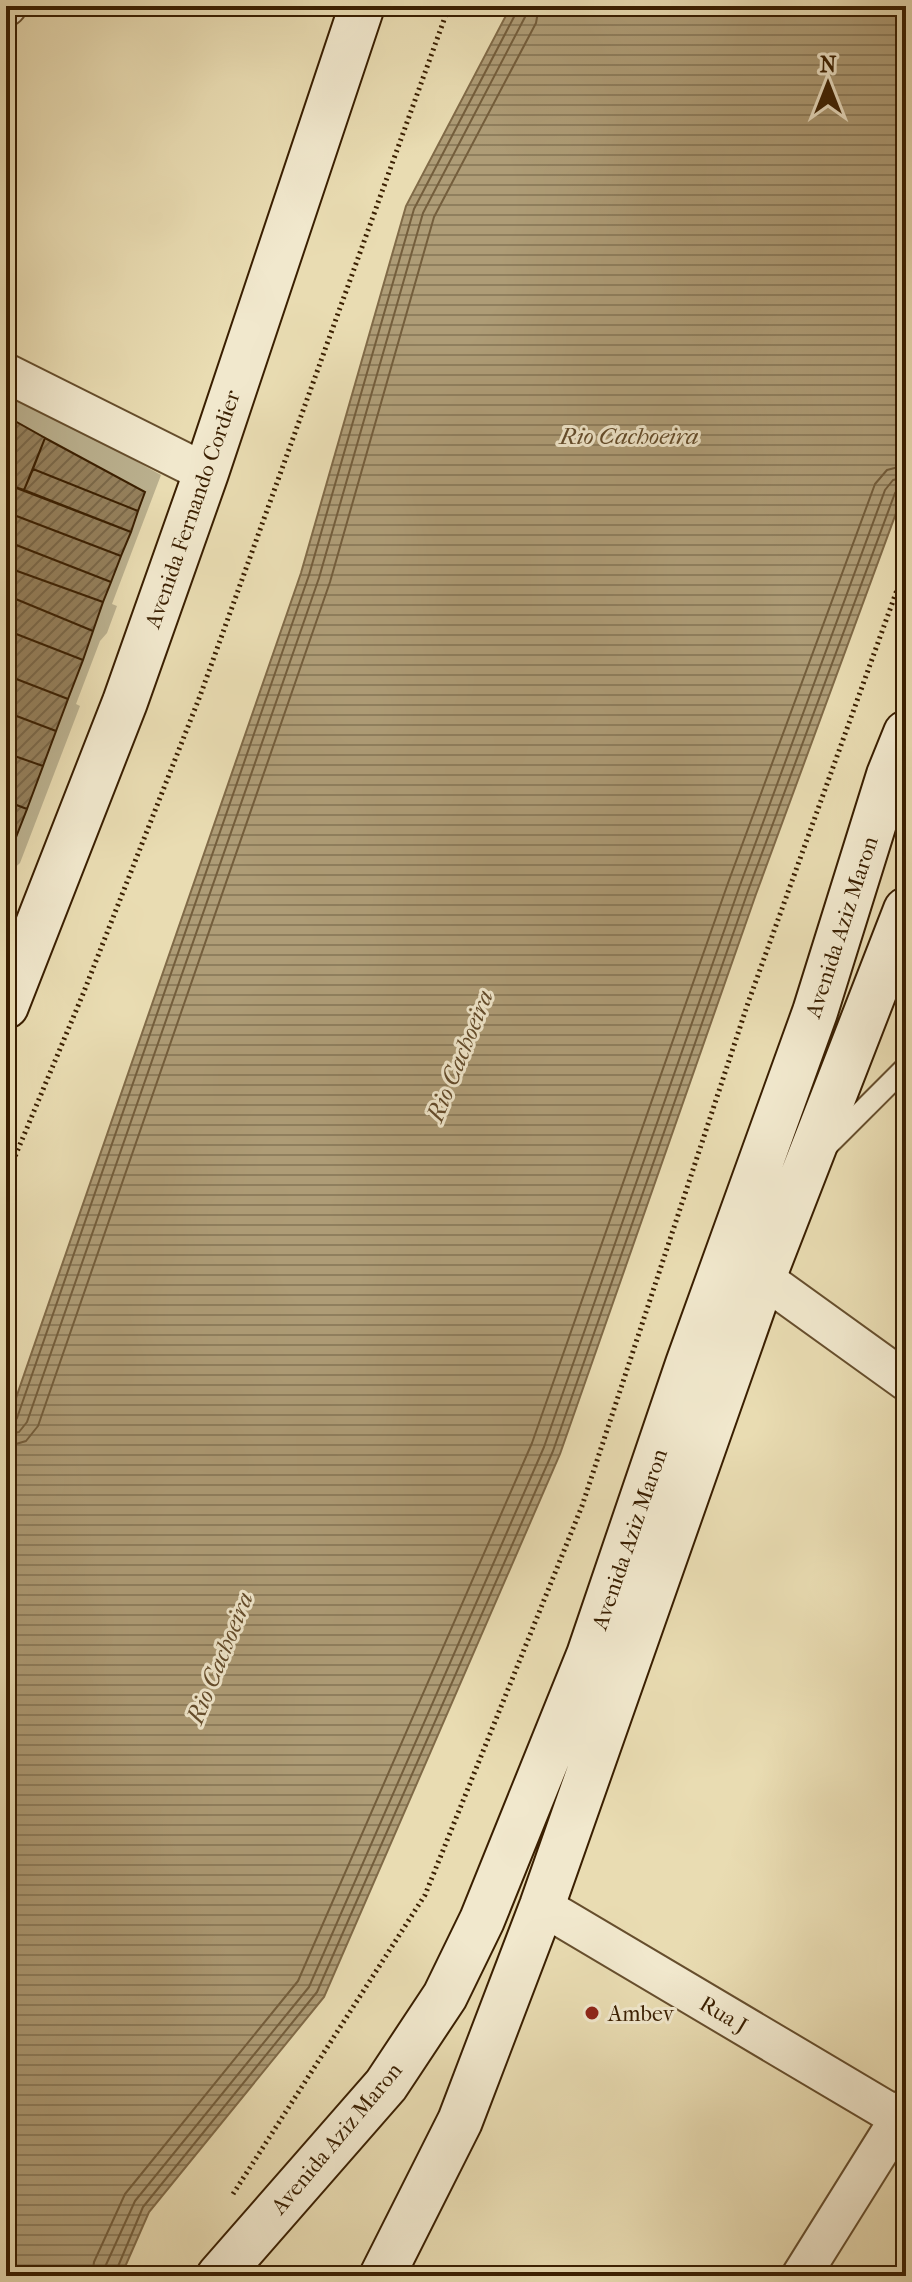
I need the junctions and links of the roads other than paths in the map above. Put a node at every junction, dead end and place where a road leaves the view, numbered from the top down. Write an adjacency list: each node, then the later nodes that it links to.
1 (362, 6): 3 (main road, Avenida Fernando Cordier)
2 (6, 373): 3 (street)
3 (206, 473): 6 (main road, Avenida Fernando Cordier)
4 (906, 733): 13 (main road, Avenida Aziz Maron)
5 (906, 910): 8 (main road, Avenida Aziz Maron)
6 (10, 983)
7 (906, 1067): 8 (lane)
8 (806, 1167): 9 (main road, Avenida Aziz Maron)
9 (763, 1278): 10 (street); 11 (main road, Avenida Aziz Maron)
10 (906, 1381)
11 (542, 1906): 12 (street, Rua J); 14 (main road, Avenida Aziz Maron)
12 (904, 2116): 15 (street)
13 (234, 2266)
14 (382, 2276)
15 (801, 2276)

